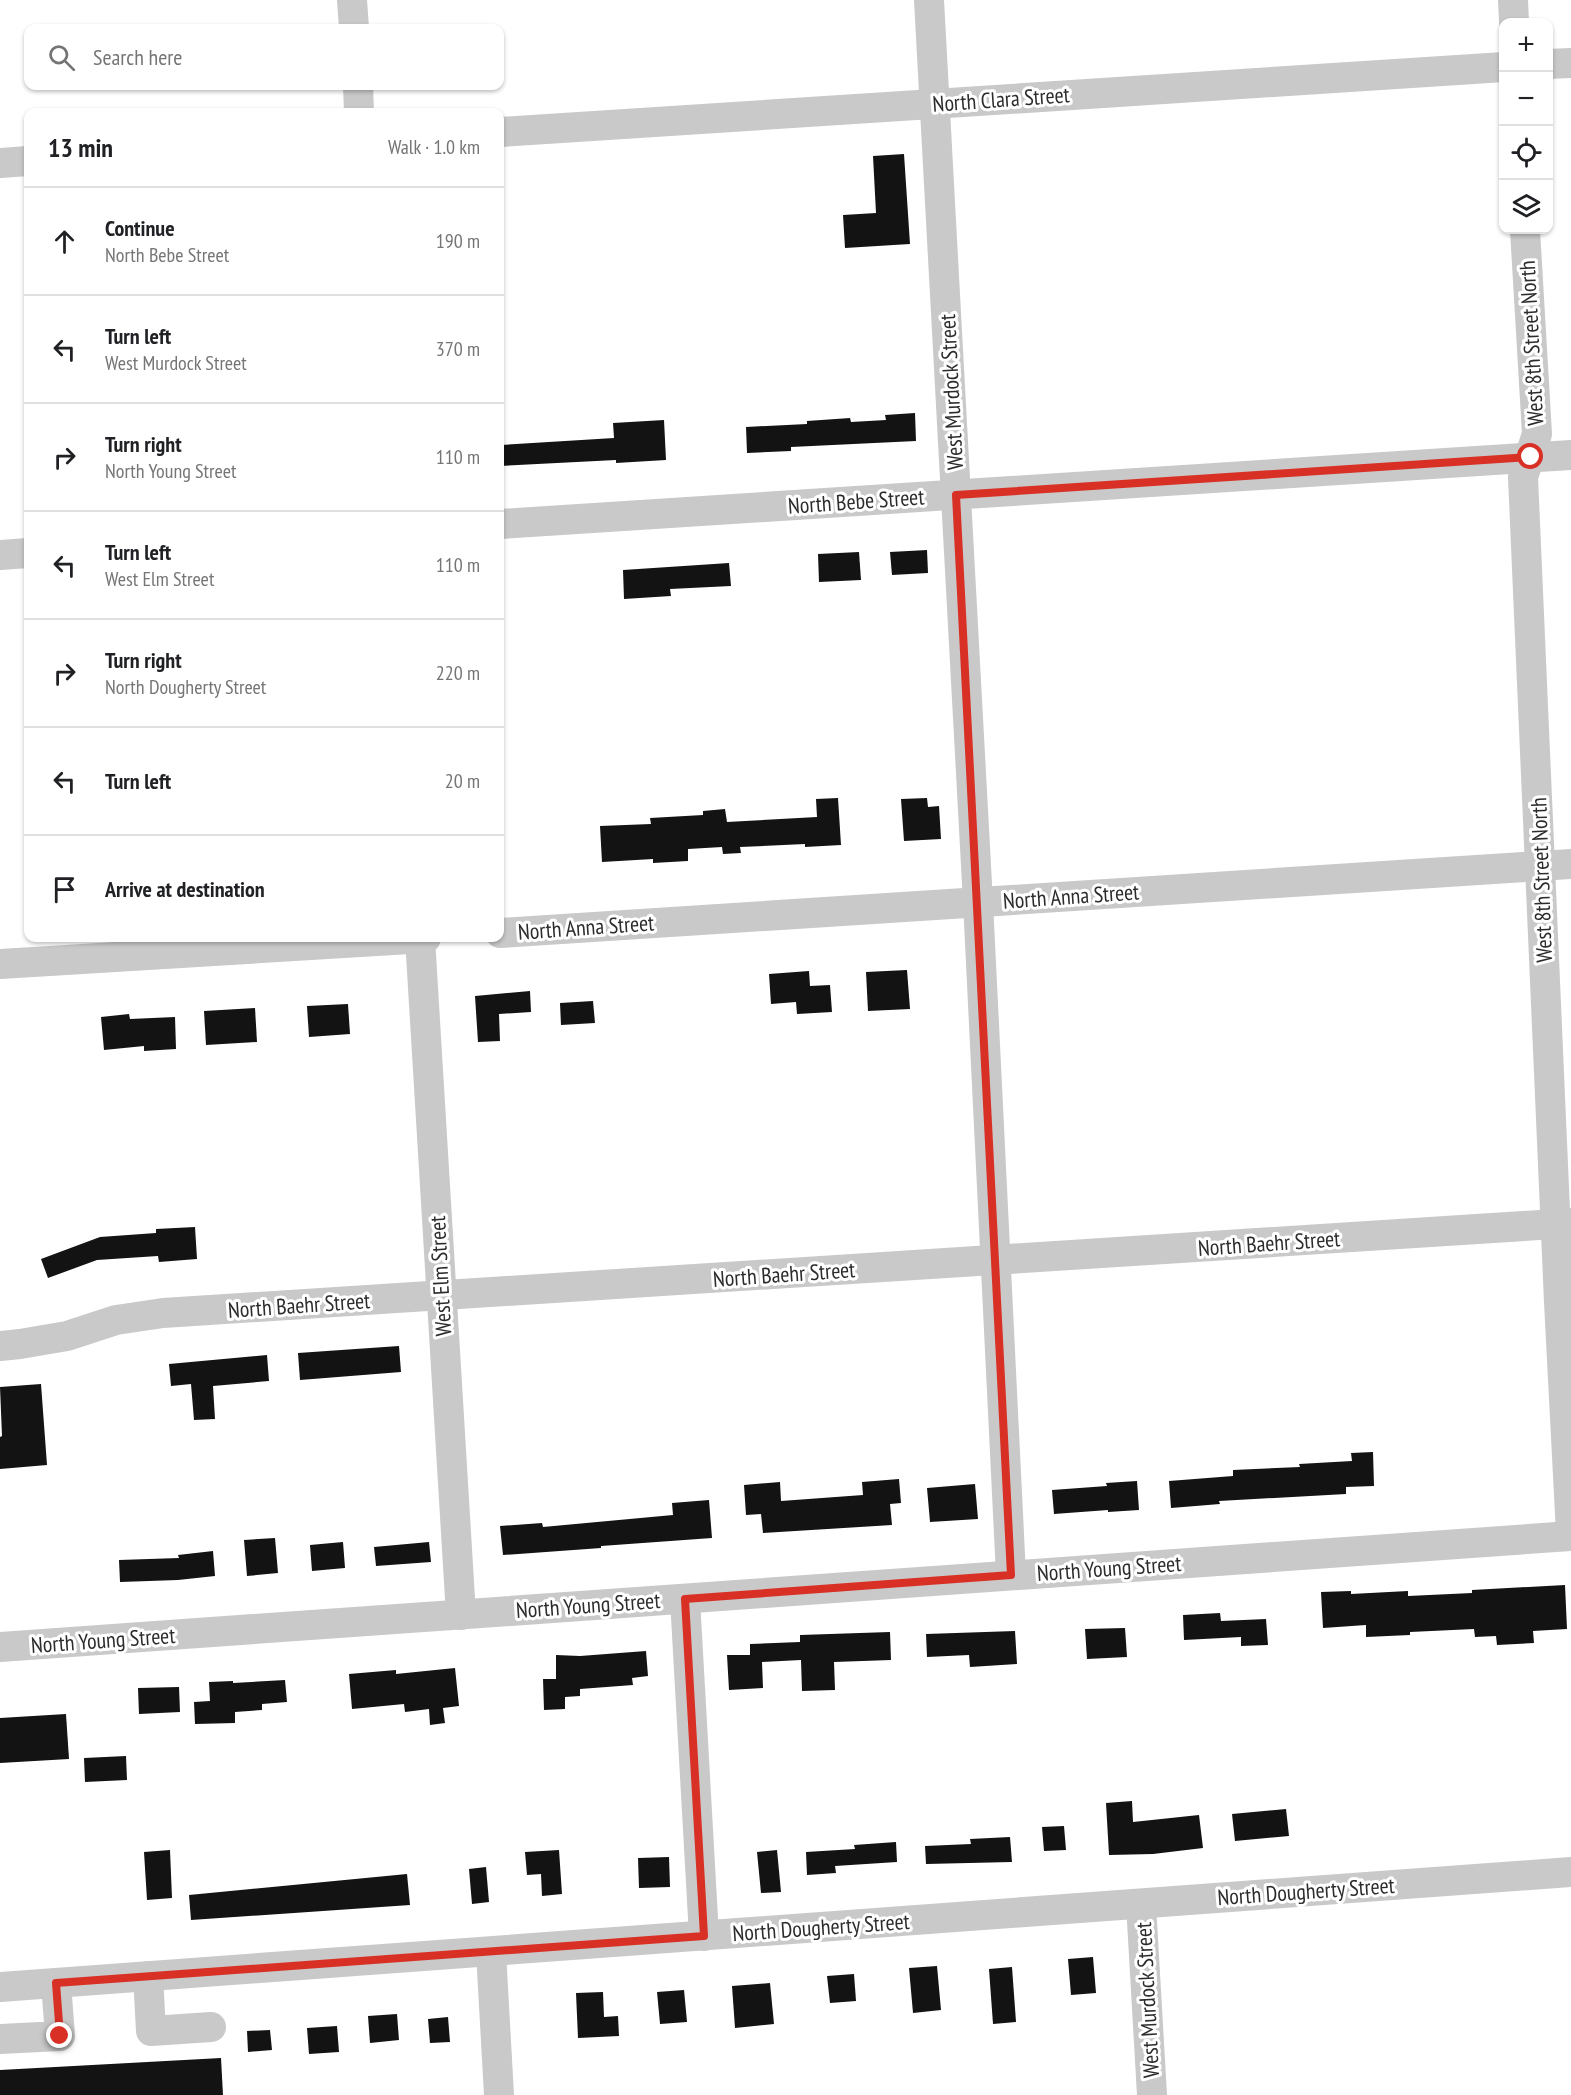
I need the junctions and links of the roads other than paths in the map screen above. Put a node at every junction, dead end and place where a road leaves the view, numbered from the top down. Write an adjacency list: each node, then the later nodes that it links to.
1 (352, 0): 5 (street)
2 (929, 0): 10 (street, West Murdock Street)
3 (1513, 0): 4 (street)
4 (1514, 18)
5 (354, 24)
6 (1571, 63): 7 (street)
7 (1553, 64)
8 (1499, 67): 10 (street, North Clara Street)
9 (357, 90): 11 (street)
10 (935, 103): 12 (street, North Clara Street); 18 (street, West Murdock Street)
11 (359, 108)
12 (504, 132)
13 (24, 161): 14 (street)
14 (0, 163)
15 (1525, 234): 17 (street, West 8th Street North)
16 (1571, 455): 17 (street, North Bebe Street)
17 (1531, 457): 18 (street, North Bebe Street); 23 (street, West 8th Street North)
18 (956, 495): 19 (street, North Bebe Street); 24 (street, West Murdock Street)
19 (504, 524)
20 (24, 553): 21 (street)
21 (0, 555)
22 (1571, 864): 23 (street, North Anna Street)
23 (1541, 866): 24 (street, North Anna Street); 29 (street, West 8th Street North)
24 (978, 902): 25 (street, North Anna Street); 30 (street, West Murdock Street)
25 (504, 933)
26 (355, 942): 28 (street)
27 (420, 942): 31 (street, West Elm Street)
28 (0, 964)
29 (1563, 1224): 30 (street, North Baehr Street); 33 (street, West 8th Street North)
30 (996, 1260): 31 (street, North Baehr Street); 34 (street, West Murdock Street)
31 (441, 1296): 32 (street, North Baehr Street); 36 (street, West Elm Street)
32 (0, 1346)
33 (1571, 1535): 34 (street, North Young Street)
34 (1011, 1575): 35 (street, North Young Street)
35 (685, 1599): 36 (street, North Young Street); 40 (street)
36 (461, 1615): 37 (street, North Young Street)
37 (0, 1647)
38 (1571, 1872): 39 (street, North Dougherty Street)
39 (1141, 1904): 40 (street, North Dougherty Street); 48 (street, West Murdock Street)
40 (704, 1936): 41 (street, North Dougherty Street)
41 (490, 1952): 42 (street, North Dougherty Street); 47 (street)
42 (148, 1976): 43 (street, North Dougherty Street); 45 (street)
43 (56, 1983): 44 (street, North Dougherty Street); 46 (street)
44 (0, 1987)
45 (212, 2027)
46 (0, 2040)
47 (499, 2095)
48 (1152, 2095)

